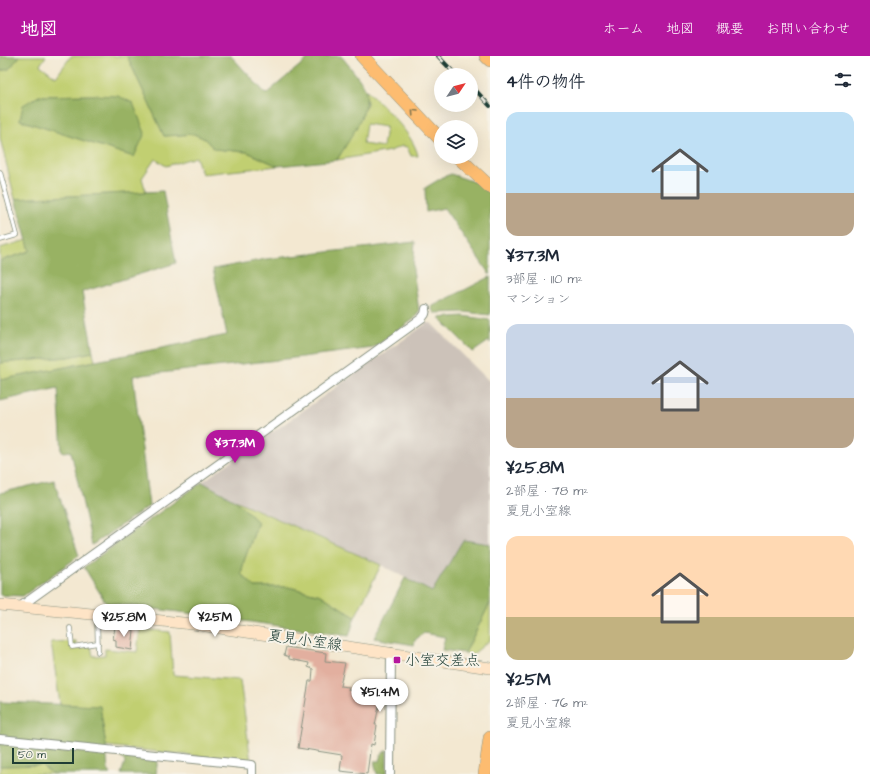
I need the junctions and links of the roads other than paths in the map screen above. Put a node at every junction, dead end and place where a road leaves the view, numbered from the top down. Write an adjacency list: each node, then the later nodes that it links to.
1 (362, 56): 4 (highway, one-way to 1)
2 (486, 56): 3 (highway)
3 (490, 60)
4 (434, 133)
5 (465, 164): 7 (highway)
6 (0, 172): 8 (lane)
7 (490, 187)
8 (0, 240)
9 (426, 309): 11 (street)
10 (0, 605): 11 (main road, 夏見小室線)
11 (22, 606): 12 (main road, 夏見小室線)
12 (97, 614): 14 (lane); 16 (main road, 夏見小室線)
13 (70, 628): 14 (lane)
14 (98, 643): 15 (lane)
15 (98, 652)
16 (390, 652): 17 (main road, 夏見小室線); 21 (street)
17 (490, 668)
18 (490, 738): 22 (highway)
19 (0, 739): 20 (street)
20 (252, 774)
21 (390, 774)
22 (485, 774)

